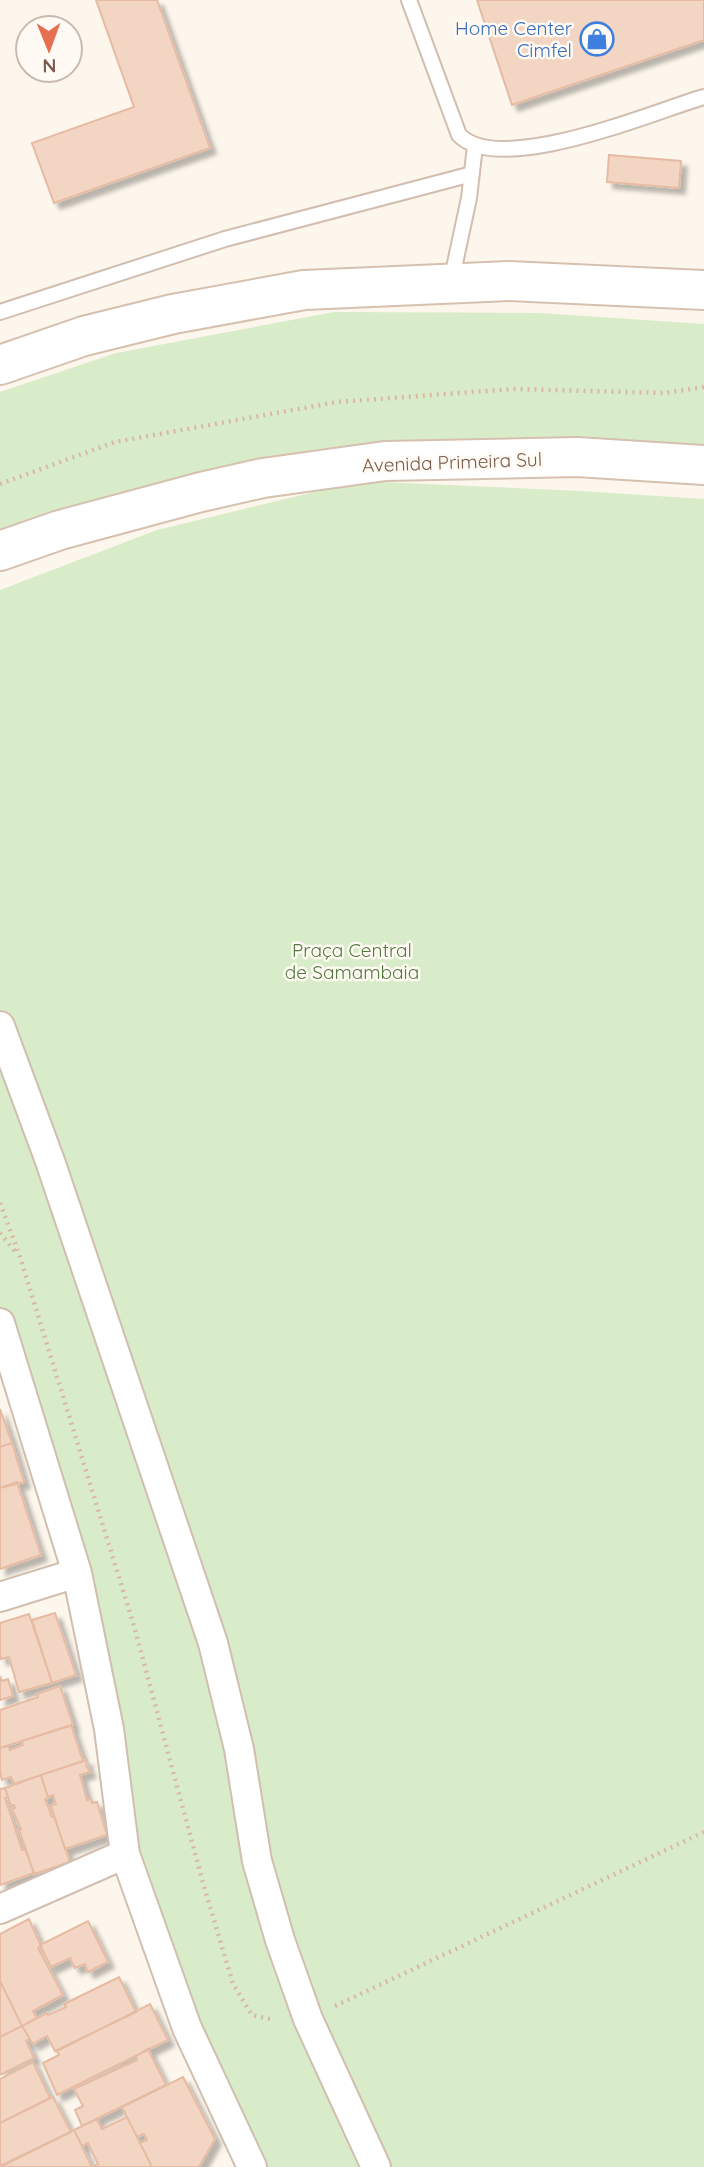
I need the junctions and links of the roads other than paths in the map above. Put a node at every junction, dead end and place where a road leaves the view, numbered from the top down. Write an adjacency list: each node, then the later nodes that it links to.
1 (409, 0): 3 (lane)
2 (704, 97): 3 (lane)
3 (475, 146): 4 (lane)
4 (472, 174): 5 (lane); 7 (lane)
5 (451, 283): 6 (main road); 8 (main road)
6 (704, 290)
7 (0, 312)
8 (0, 365)
9 (704, 465): 10 (main road, Avenida Primeira Sul)
10 (0, 551)
11 (0, 1026): 18 (street)
12 (0, 1323): 13 (street)
13 (77, 1573): 14 (street); 15 (street)
14 (0, 1597)
15 (125, 1854): 16 (street); 17 (street)
16 (0, 1909)
17 (252, 2167)
18 (376, 2167)

